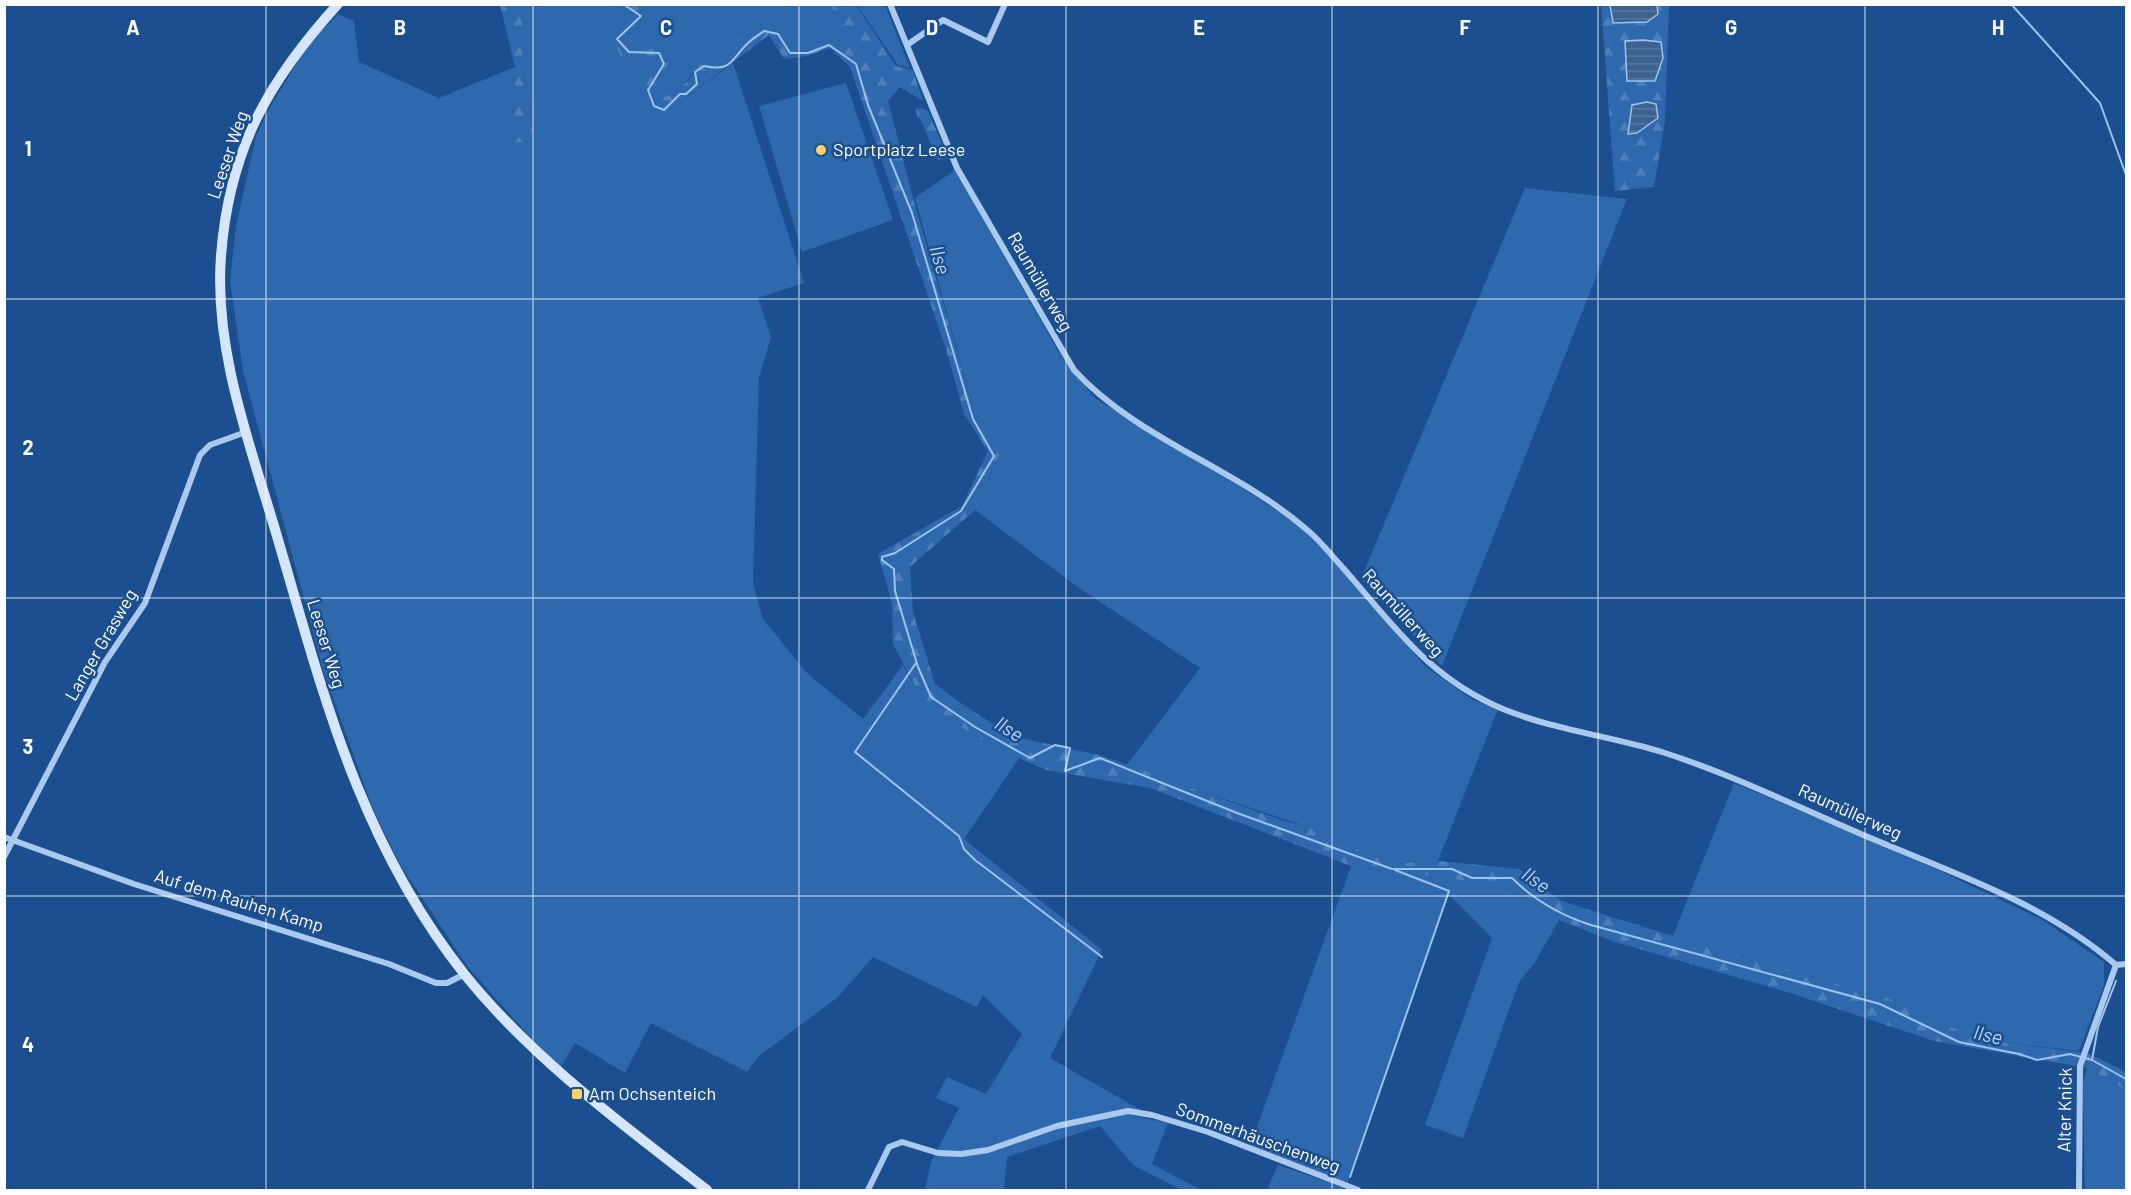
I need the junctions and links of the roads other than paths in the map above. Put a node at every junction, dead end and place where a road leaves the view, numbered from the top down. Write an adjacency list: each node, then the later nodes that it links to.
1 (338, 4): 5 (street, Leeser Weg)
2 (890, 4): 4 (street, Raumüllerweg)
3 (1005, 4): 4 (street)
4 (907, 45): 10 (street, Raumüllerweg)
5 (246, 432): 7 (street, Langer Grasweg); 11 (street, Leeser Weg)
6 (4, 837): 7 (street, Auf dem Rauhen Kamp)
7 (12, 840): 8 (street, Langer Grasweg); 11 (street, Auf dem Rauhen Kamp)
8 (4, 857)
9 (2127, 964): 10 (street)
10 (2116, 965): 15 (street, Alter Knick)
11 (465, 974): 12 (street, Leeser Weg)
12 (707, 1191)
13 (868, 1191): 14 (street, Sommerhäuschenweg)
14 (1358, 1191)
15 (2079, 1191)

